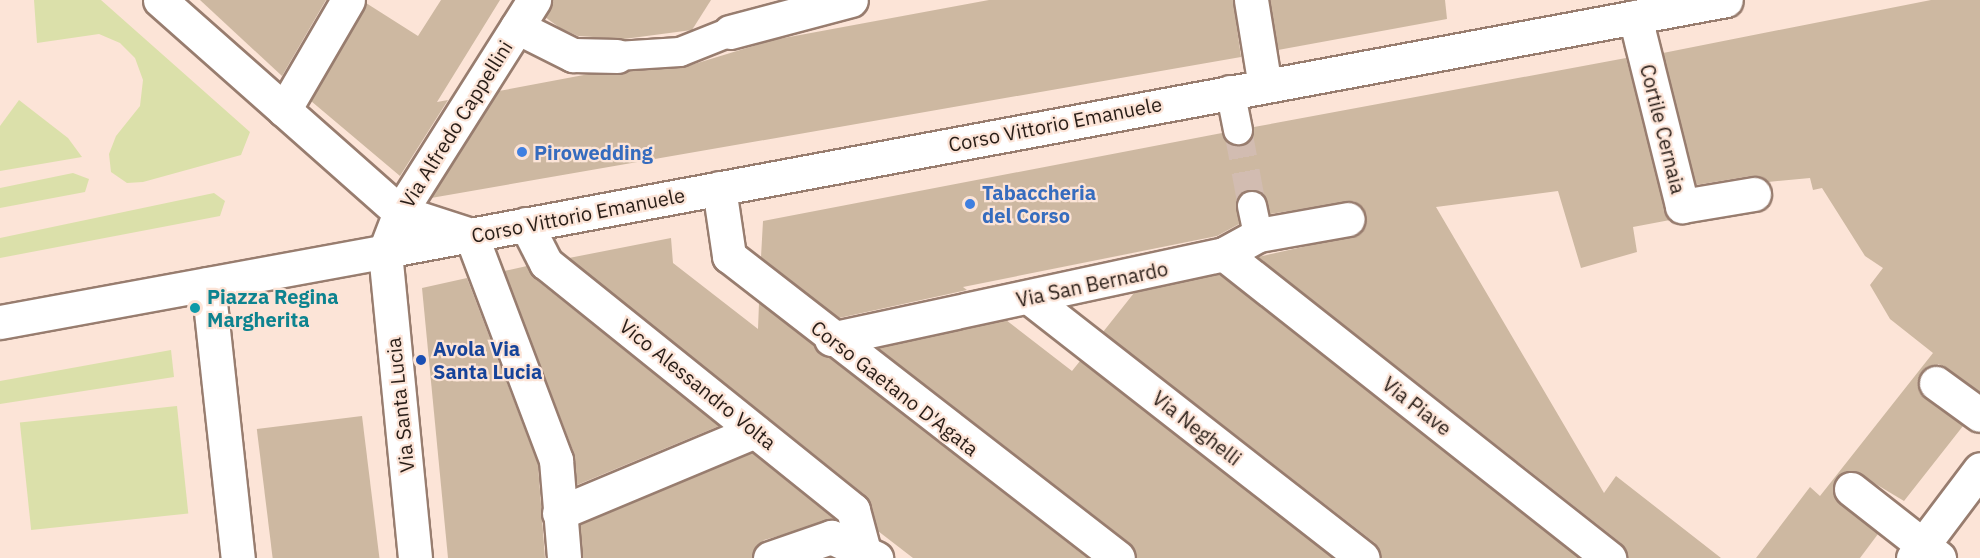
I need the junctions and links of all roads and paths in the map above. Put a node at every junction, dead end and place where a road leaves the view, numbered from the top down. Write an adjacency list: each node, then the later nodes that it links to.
1 (160, 0): 13 (street)
2 (348, 0): 13 (street)
3 (534, 0): 8 (street, Via Alfredo Cappellini)
4 (851, 0): 9 (street)
5 (1251, 0): 11 (street)
6 (1726, 0): 7 (street, Corso Vittorio Emanuele)
7 (1635, 17): 11 (street, Corso Vittorio Emanuele); 16 (street, Cortile Cernaia)
8 (517, 27): 10 (street); 17 (street, Via Alfredo Cappellini)
9 (730, 32): 10 (street)
10 (617, 56)
11 (1265, 86): 12 (street, Corso Vittorio Emanuele)
12 (1230, 90): 14 (street); 15 (street, Corso Vittorio Emanuele)
13 (290, 98): 17 (street)
14 (1238, 130)
15 (719, 188): 19 (street, Corso Vittorio Emanuele); 26 (street, Corso Gaetano D'Agata)
16 (1754, 194)
17 (400, 213): 20 (street); 21 (street, Via Alfredo Cappellini)
18 (1348, 219): 22 (street, Via San Bernardo)
19 (526, 224): 20 (street, Corso Vittorio Emanuele); 29 (street, Vico Alessandro Volta)
20 (471, 235): 21 (street, Corso Vittorio Emanuele); 32 (street)
21 (385, 251): 23 (street, Corso Vittorio Emanuele); 36 (street, Via Santa Lucia)
22 (1224, 254): 24 (street, Via San Bernardo); 41 (street, Via Piave)
23 (208, 284): 25 (street, Corso Vittorio Emanuele); 35 (street)
24 (1030, 298): 26 (street, Via San Bernardo); 40 (street, Via Neghelli)
25 (0, 322)
26 (831, 339): 39 (street, Corso Gaetano D'Agata)
27 (1936, 382): 28 (street)
28 (1980, 415)
29 (755, 431): 32 (street); 34 (street, Vico Alessandro Volta)
30 (1980, 469): 33 (street)
31 (1851, 489): 33 (street)
32 (559, 513): 37 (street)
33 (1925, 554)
34 (864, 555): 38 (street)
35 (238, 558)
36 (415, 558)
37 (564, 558)
38 (770, 558)
39 (1118, 558)
40 (1363, 558)
41 (1609, 558)

